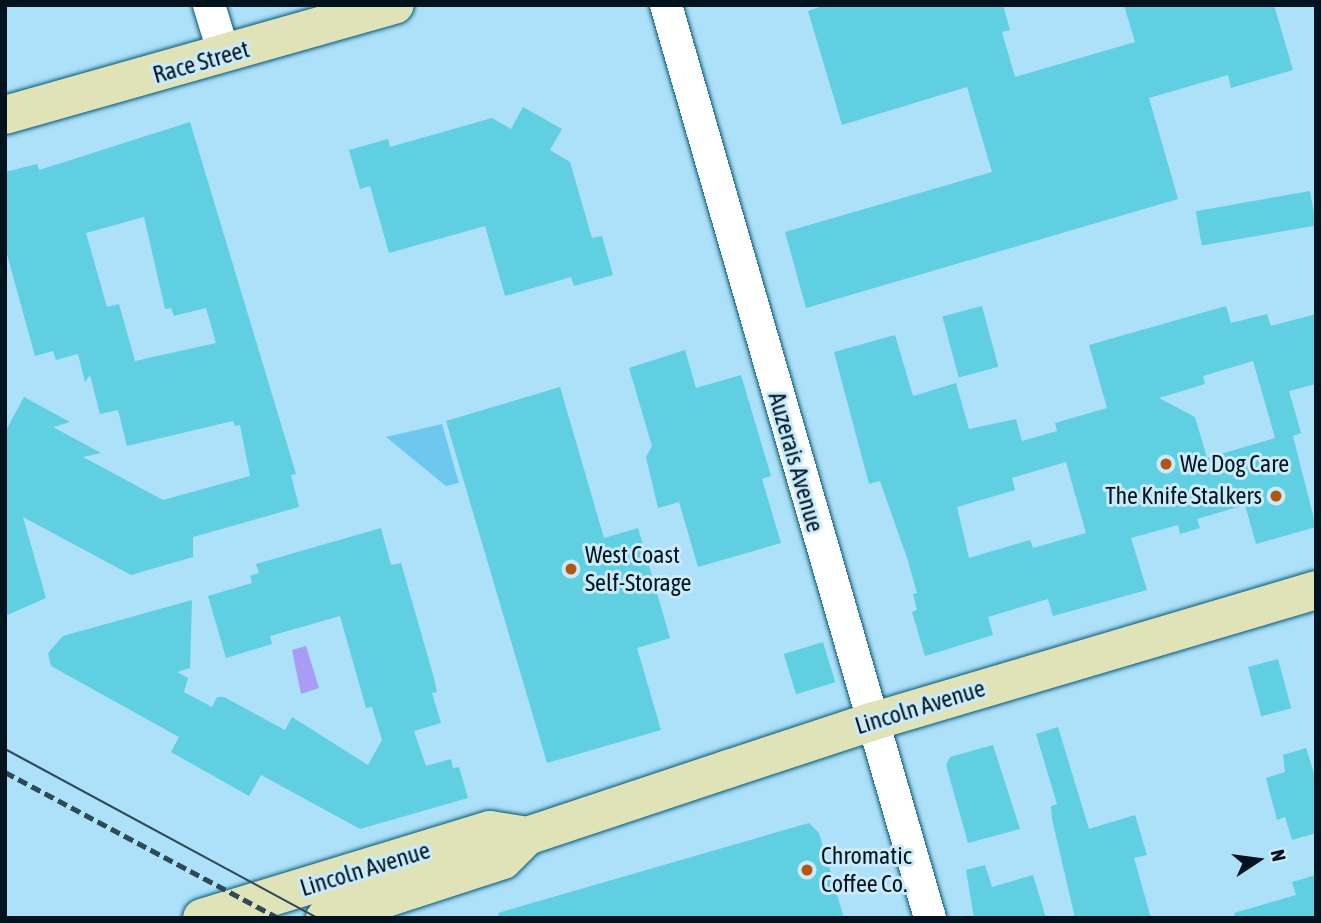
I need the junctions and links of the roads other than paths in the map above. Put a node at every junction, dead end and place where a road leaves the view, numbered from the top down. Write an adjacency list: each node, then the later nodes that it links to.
1 (209, 5): 4 (street)
2 (395, 5): 4 (main road, Race Street)
3 (666, 5): 7 (street, Auzerais Avenue)
4 (224, 54): 5 (main road, Race Street)
5 (5, 115)
6 (1316, 590): 7 (main road, Lincoln Avenue)
7 (872, 722): 8 (main road, Lincoln Avenue); 11 (street, Auzerais Avenue)
8 (527, 836): 9 (main road, Lincoln Avenue); 10 (main road, Lincoln Avenue)
9 (202, 918)
10 (325, 918)
11 (930, 918)

